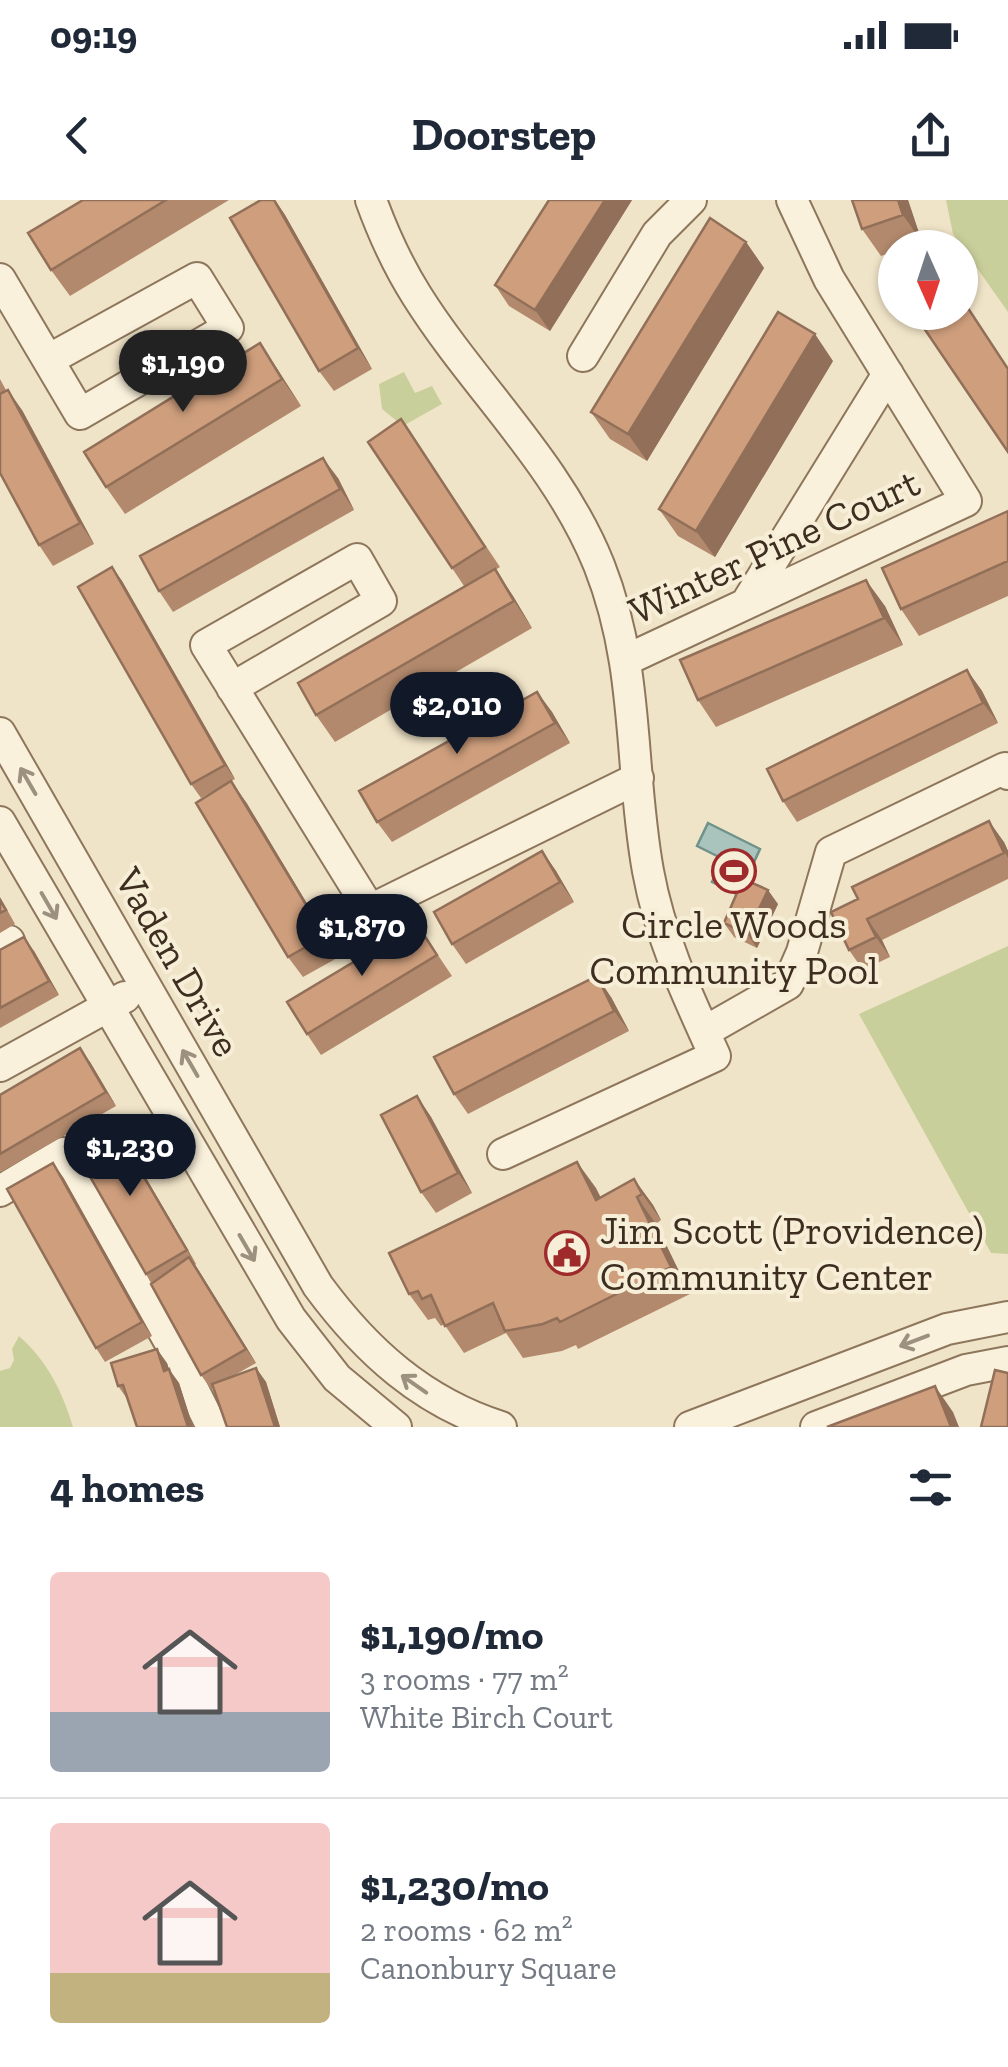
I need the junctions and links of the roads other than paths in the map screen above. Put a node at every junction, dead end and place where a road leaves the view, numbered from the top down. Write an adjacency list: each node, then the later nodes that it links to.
1 (371, 200): 9 (street)
2 (691, 200): 5 (street)
3 (792, 200): 7 (street, Winter Pine Court)
4 (0, 279): 6 (street)
5 (583, 356)
6 (48, 360): 6 (street)
7 (888, 374): 8 (street); 8 (street, Winter Pine Court)
8 (746, 602): 9 (street, Winter Pine Court)
9 (626, 660): 13 (street)
10 (232, 688): 10 (street); 13 (street)
11 (0, 733): 15 (street, Vaden Drive, one-way to 11)
12 (1008, 774): 17 (street)
13 (638, 778): 17 (street)
14 (0, 822): 16 (street, Vaden Drive, one-way to 16)
15 (145, 986): 16 (street); 25 (street, Vaden Drive, one-way to 15)
16 (107, 1006): 18 (street); 24 (street, Vaden Drive, one-way to 24)
17 (709, 1044): 19 (street)
18 (0, 1066)
19 (503, 1154)
20 (0, 1191): 23 (street)
21 (1008, 1317): 26 (street, one-way to 26)
22 (1008, 1362): 27 (street)
23 (212, 1427)
24 (396, 1427)
25 (501, 1427)
26 (690, 1427)
27 (816, 1427)

